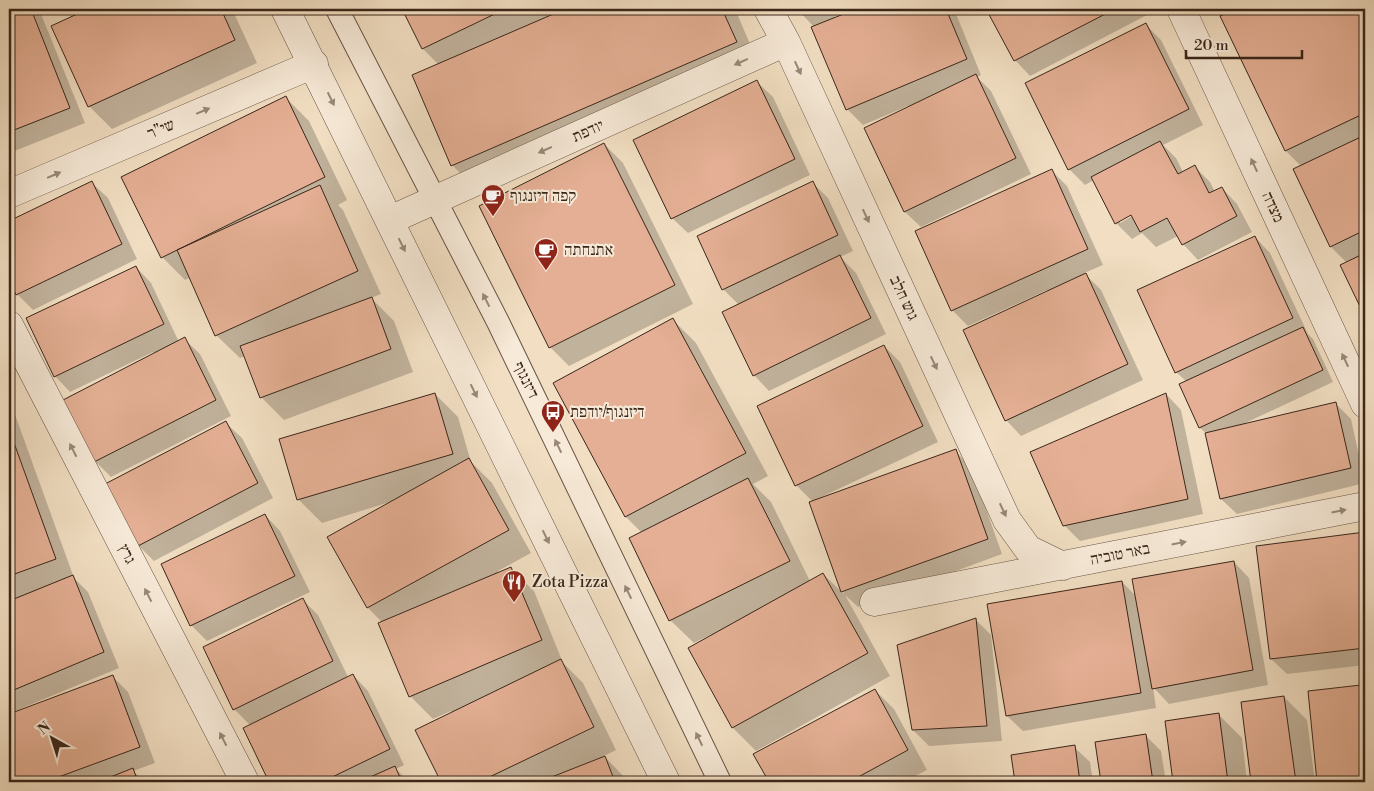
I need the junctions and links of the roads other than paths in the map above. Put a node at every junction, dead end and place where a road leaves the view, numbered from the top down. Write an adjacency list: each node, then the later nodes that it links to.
1 (285, 9): 6 (street)
2 (337, 9): 8 (lane, דיזנגוף)
3 (768, 9): 5 (street, גוש חלב)
4 (1181, 9): 11 (street, מצדה, one-way to 4)
5 (786, 42): 8 (street, יודפת, one-way to 8); 13 (street, גוש חלב, one-way to 13)
6 (314, 64): 7 (street, שי"ר, one-way to 6); 9 (street, one-way to 9)
7 (9, 194)
8 (434, 200): 9 (street, יודפת); 17 (lane, דיזנגוף, one-way to 8)
9 (390, 220): 16 (street, one-way to 16)
10 (9, 326): 15 (street, גרץ, one-way to 10)
11 (1365, 404)
12 (1365, 506): 13 (street, באר טוביה, one-way to 12)
13 (1062, 566): 14 (street, באר טוביה)
14 (874, 602)
15 (245, 782)
16 (666, 782)
17 (720, 782)

